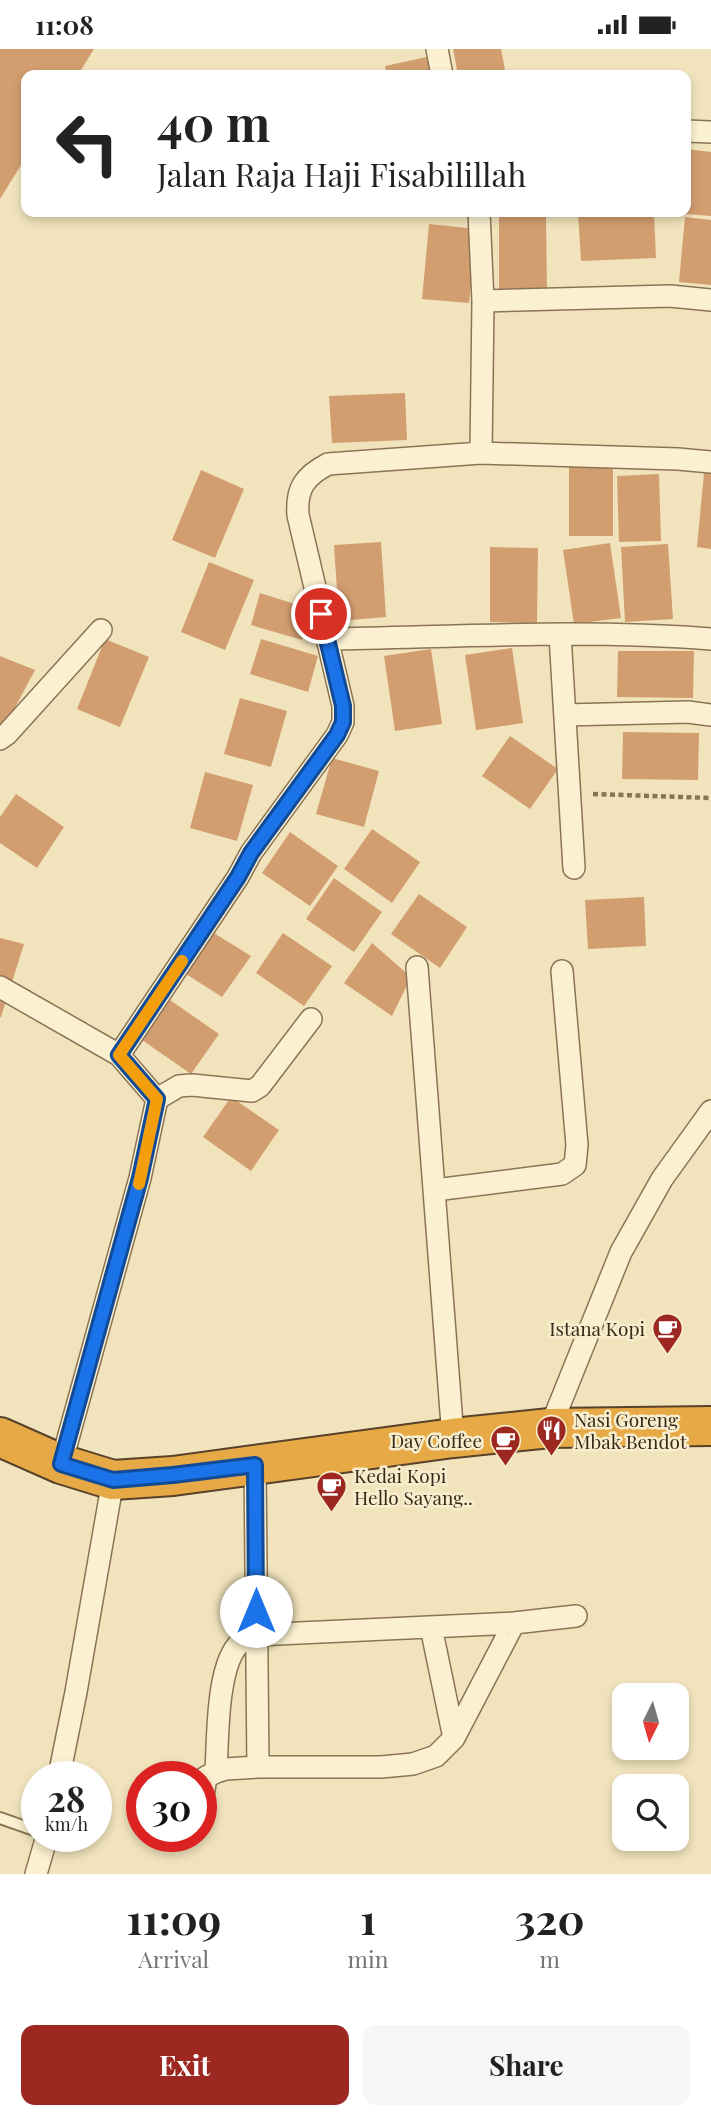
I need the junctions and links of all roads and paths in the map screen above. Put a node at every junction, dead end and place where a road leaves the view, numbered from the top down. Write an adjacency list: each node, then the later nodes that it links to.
1 (437, 49): 2 (street)
2 (441, 70)
3 (691, 131): 4 (street)
4 (711, 132)
5 (479, 217): 7 (street)
6 (711, 300): 7 (street)
7 (483, 301): 8 (street)
8 (481, 453): 9 (street); 12 (street)
9 (711, 462)
10 (101, 630): 16 (street)
11 (560, 635): 12 (street); 13 (street); 14 (street)
12 (327, 639): 24 (street)
13 (711, 639)
14 (565, 715): 15 (street); 17 (street)
15 (711, 715)
16 (0, 739)
17 (569, 793): 18 (path); 19 (street)
18 (711, 798)
19 (574, 868)
20 (417, 967): 27 (street)
21 (562, 971): 27 (street)
22 (0, 987): 24 (street)
23 (311, 1019): 25 (street)
24 (119, 1055): 25 (street)
25 (157, 1099): 32 (street)
26 (711, 1111): 29 (street)
27 (435, 1190): 31 (street)
28 (711, 1426): 29 (highway)
29 (550, 1428): 31 (highway)
30 (0, 1437): 32 (highway)
31 (453, 1439): 33 (highway)
32 (61, 1464): 34 (highway)
33 (255, 1465): 34 (highway); 38 (street)
34 (113, 1480): 40 (street)
35 (576, 1616): 36 (street)
36 (514, 1623): 37 (street); 39 (street)
37 (430, 1627): 38 (street); 39 (street)
38 (256, 1635): 41 (street); 42 (street)
39 (454, 1738): 42 (street)
40 (62, 1761)
41 (217, 1761)
42 (258, 1767): 43 (street)
43 (217, 1772)
44 (0, 1818): 45 (lane)
45 (21, 1825)
46 (42, 1852): 47 (street)
47 (36, 1874)

